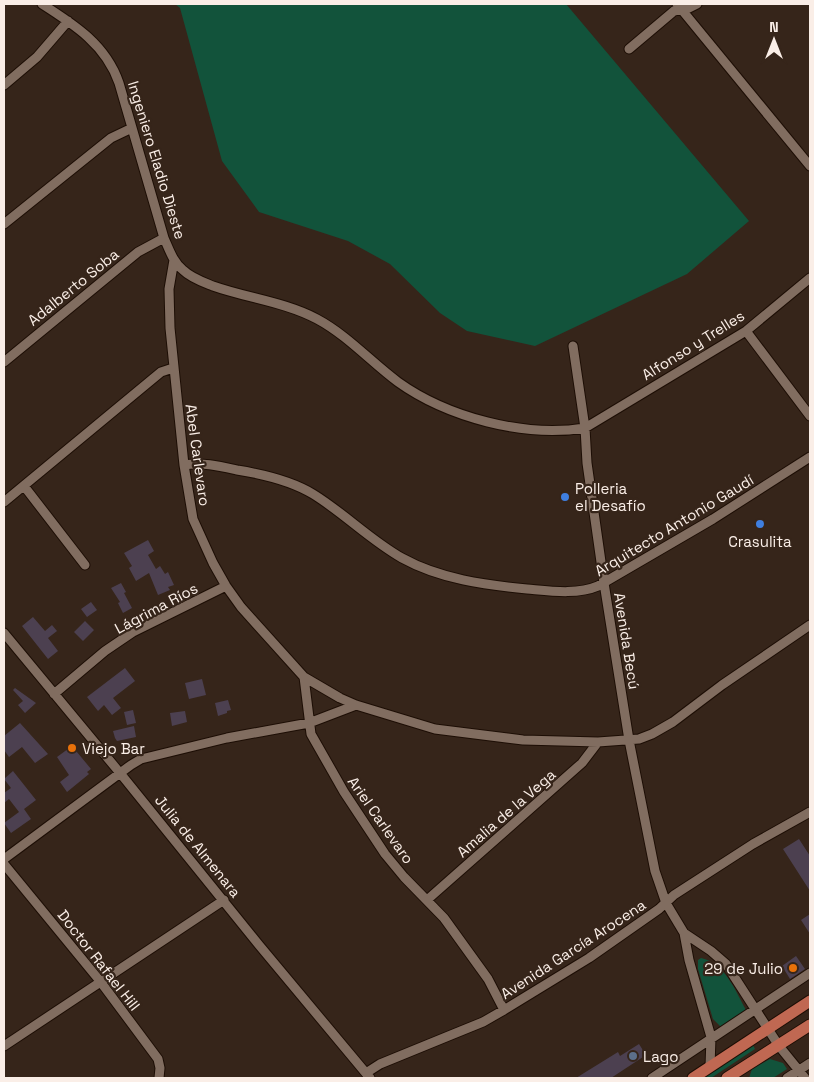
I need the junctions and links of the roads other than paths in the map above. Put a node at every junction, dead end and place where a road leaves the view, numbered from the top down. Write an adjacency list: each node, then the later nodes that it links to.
1 (42, 4): 4 (street, Ingeniero Eladio Dieste)
2 (697, 4): 3 (street)
3 (679, 7): 5 (street); 8 (street)
4 (68, 21): 6 (street); 7 (street, Ingeniero Eladio Dieste)
5 (630, 49)
6 (4, 85)
7 (132, 128): 9 (street); 10 (street, Ingeniero Eladio Dieste)
8 (810, 166)
9 (4, 224)
10 (164, 238): 11 (street, Ingeniero Eladio Dieste); 15 (street, Adalberto Soba)
11 (174, 260): 16 (street, Abel Carlevaro); 18 (street, Ingeniero Eladio Dieste)
12 (810, 279): 13 (street, Alfonso y Trelles)
13 (746, 331): 17 (street); 18 (street, Alfonso y Trelles)
14 (573, 346): 18 (street, Avenida Becú)
15 (4, 362)
16 (173, 368): 20 (street, Abel Carlevaro); 21 (street)
17 (810, 416)
18 (585, 428): 24 (street, Avenida Becú)
19 (810, 457): 24 (street, Arquitecto Antonio Gaudí)
20 (184, 464): 24 (street, Arquitecto Antonio Gaudí); 25 (street, Abel Carlevaro)
21 (24, 486): 22 (street); 23 (street)
22 (4, 502)
23 (85, 565)
24 (604, 583): 32 (street, Avenida Becú)
25 (226, 586): 28 (street, Abel Carlevaro); 29 (street, Lágrima Ríos)
26 (810, 625): 32 (street, Abel Carlevaro)
27 (4, 633): 29 (street, Julia de Almenara)
28 (304, 677): 30 (street, Abel Carlevaro); 31 (street, Ariel Carlevaro)
29 (54, 694): 34 (street, Julia de Almenara)
30 (356, 705): 31 (street); 33 (street, Abel Carlevaro)
31 (309, 723): 34 (street); 39 (street, Ariel Carlevaro)
32 (629, 740): 33 (street, Abel Carlevaro); 40 (street, Avenida Becú)
33 (598, 742): 39 (street, Amalia de la Vega)
34 (120, 773): 36 (street); 38 (street, Julia de Almenara)
35 (810, 812): 40 (street, Avenida García Arocena)
36 (4, 859)
37 (4, 864): 43 (street, Doctor Rafael Hill)
38 (224, 900): 43 (street); 55 (street, Julia de Almenara)
39 (426, 900): 46 (street, Ariel Carlevaro)
40 (666, 903): 41 (street, Avenida Becú); 46 (street, Avenida García Arocena)
41 (684, 933): 45 (street, Avenida Becú); 49 (street, Avenida Becú)
42 (810, 973): 45 (street)
43 (100, 982): 50 (street); 56 (street, Doctor Rafael Hill)
44 (810, 1001): 48 (main road)
45 (755, 1009): 48 (street, Avenida Becú); 49 (street)
46 (504, 1010): 55 (street, Avenida García Arocena)
47 (810, 1025): 51 (main road)
48 (768, 1029): 51 (street, Avenida Becú); 53 (main road)
49 (711, 1037): 53 (street, Avenida Becú); 57 (street)
50 (4, 1046)
51 (779, 1046): 54 (street, Avenida Becú); 59 (main road)
52 (810, 1063): 54 (street)
53 (710, 1067): 58 (main road)
54 (802, 1074): 60 (street)
55 (368, 1076)
56 (159, 1078)
57 (652, 1078)
58 (693, 1078)
59 (728, 1078)
60 (787, 1078)

